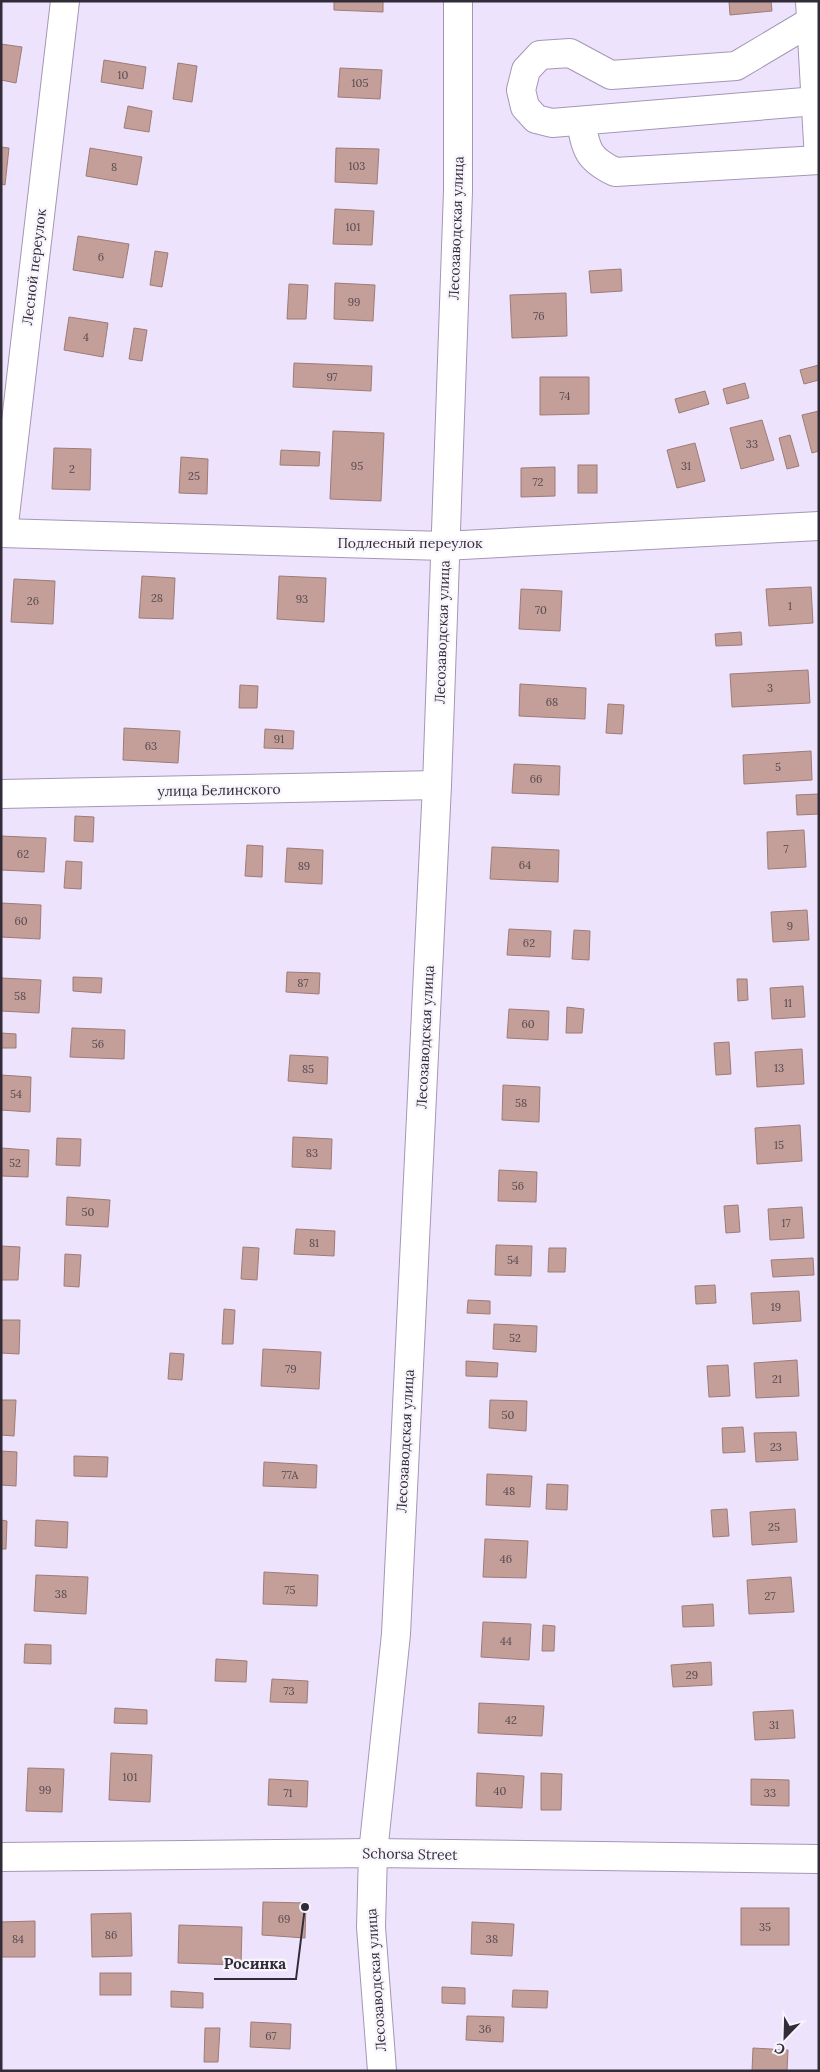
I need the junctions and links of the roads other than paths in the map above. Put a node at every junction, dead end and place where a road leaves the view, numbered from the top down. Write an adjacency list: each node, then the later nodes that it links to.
1 (65, 1): 8 (street, Лесной переулок)
2 (458, 1): 9 (street, Лесозаводская улица)
3 (810, 12): 4 (street); 5 (street)
4 (816, 101): 5 (street); 6 (street)
5 (581, 122): 6 (street)
6 (819, 160)
7 (819, 526): 9 (street, Подлесный переулок)
8 (2, 533): 9 (street, Подлесный переулок)
9 (444, 546): 10 (street, Лесозаводская улица)
10 (437, 785): 11 (street, улица Белинского); 12 (street, Лесозаводская улица)
11 (1, 794)
12 (372, 1853): 13 (street, Schorsa Street); 14 (street, Schorsa Street); 15 (street, Лесозаводская улица)
13 (1, 1857)
14 (819, 1859)
15 (382, 2071)

